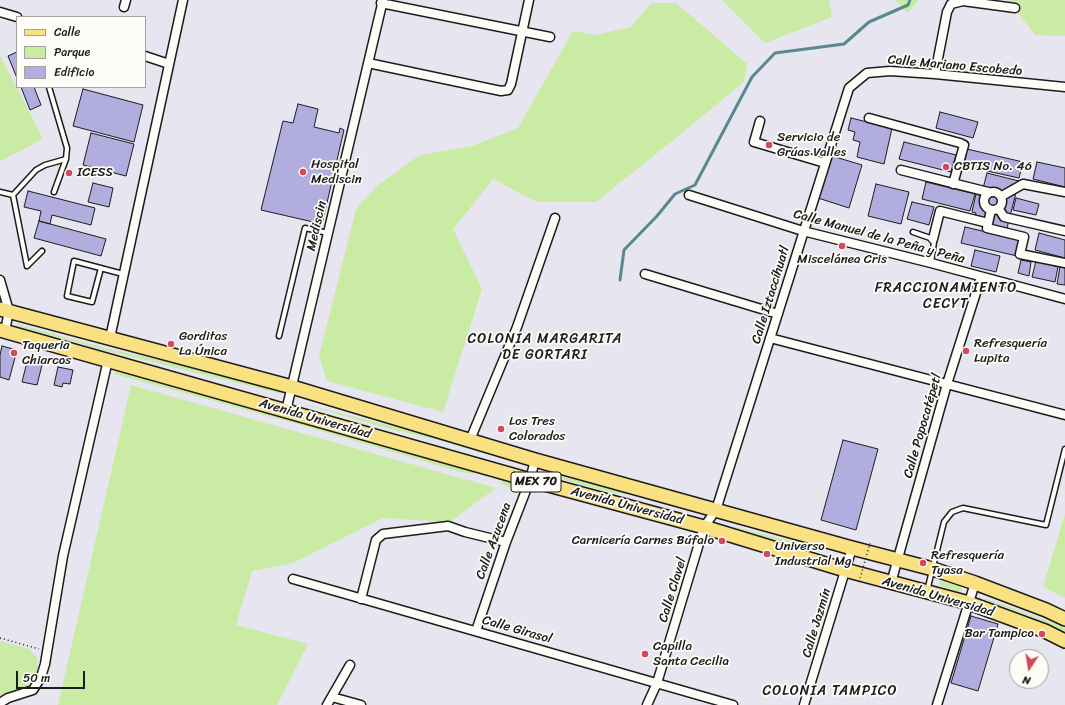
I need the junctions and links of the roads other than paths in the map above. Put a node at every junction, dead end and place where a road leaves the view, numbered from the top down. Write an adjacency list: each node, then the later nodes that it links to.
1 (183, 0): 11 (street)
2 (529, 0): 7 (street)
3 (382, 2): 7 (street); 10 (street, Mediscin)
4 (1014, 8): 12 (street)
5 (0, 12): 6 (street)
6 (16, 17)
7 (522, 31): 8 (street); 10 (street)
8 (550, 37)
9 (146, 56): 11 (street)
10 (368, 62): 35 (street, Mediscin)
11 (169, 64): 41 (street)
12 (935, 74): 13 (street, Calle Mariano Escobedo); 15 (street, Calle Mariano Escobedo)
13 (1065, 87)
14 (49, 88): 18 (lane)
15 (849, 88): 19 (street, Calle Iztaccíhuatl)
16 (869, 118): 21 (street)
17 (760, 121): 19 (street)
18 (66, 159): 23 (lane); 26 (lane)
19 (825, 163): 32 (street, Calle Iztaccíhuatl)
20 (901, 170): 21 (street)
21 (953, 184): 24 (street)
22 (0, 192): 26 (lane)
23 (54, 192)
24 (988, 192): 28 (street); 29 (street)
25 (1065, 192): 28 (street)
26 (13, 195): 37 (lane)
27 (689, 195): 32 (street, Calle Manuel de la Peña y Peña)
28 (1002, 196): 29 (street)
29 (995, 210): 31 (street); 33 (street)
30 (555, 218): 57 (street)
31 (988, 223): 36 (street); 39 (street)
32 (803, 231): 38 (street, Calle Manuel de la Peña y Peña); 47 (street, Calle Iztaccíhuatl)
33 (1065, 231)
34 (913, 232): 36 (lane)
35 (328, 233): 49 (lane); 54 (street, Mediscin)
36 (933, 239): 38 (lane)
37 (42, 251)
38 (931, 263): 43 (street, Calle Manuel de la Peña y Peña)
39 (1065, 264)
40 (101, 268): 40 (lane); 41 (lane)
41 (123, 274): 50 (street)
42 (645, 274): 47 (street)
43 (981, 277): 45 (street, Calle Manuel de la Peña y Peña); 53 (street, Calle Popocatépetl)
44 (0, 280): 46 (street)
45 (1065, 299)
46 (4, 310): 48 (street); 50 (main road, Avenida Universidad / MEX 70)
47 (778, 314): 51 (street, Calle Iztaccíhuatl)
48 (2, 330): 52 (main road, Avenida Universidad / MEX 70)
49 (279, 336)
50 (110, 338): 54 (main road, Avenida Universidad / MEX 70)
51 (770, 338): 53 (street); 61 (street, Calle Iztaccíhuatl)
52 (108, 360): 55 (main road, Avenida Universidad / MEX 70); 80 (street)
53 (947, 384): 56 (street); 65 (street, Calle Popocatépetl)
54 (292, 387): 55 (street, Mediscin); 57 (main road, Avenida Universidad / MEX 70)
55 (286, 411): 60 (main road, Avenida Universidad / MEX 70)
56 (1065, 415)
57 (470, 440): 59 (main road, Avenida Universidad / MEX 70)
58 (1065, 449): 66 (lane)
59 (535, 460): 60 (street, Calle Azucena); 61 (main road, Avenida Universidad / MEX 70)
60 (530, 480): 62 (main road, Avenida Universidad / MEX 70); 63 (street, Calle Azucena)
61 (716, 510): 62 (street, Calle Iztaccíhuatl); 64 (main road, Avenida Universidad / MEX 70)
62 (704, 527): 67 (main road, Avenida Universidad / MEX 70); 78 (street, Calle Clavel)
63 (506, 542): 72 (street); 75 (street, Calle Azucena)
64 (852, 548): 65 (main road, Avenida Universidad / MEX 70); 67 (street, Calle Jazmín)
65 (897, 560): 66 (main road, Avenida Universidad / MEX 70); 69 (street, Calle Popocatépetl)
66 (933, 569): 70 (main road, Avenida Universidad / MEX 70); 71 (lane)
67 (845, 570): 69 (main road, Avenida Universidad / MEX 70); 85 (street, Calle Jazmín)
68 (293, 579): 72 (street, Calle Girasol)
69 (891, 583): 71 (main road, Avenida Universidad / MEX 70)
70 (975, 583): 73 (street); 74 (main road, Avenida Universidad / MEX 70)
71 (926, 593): 73 (main road, Avenida Universidad / MEX 70)
72 (360, 599): 75 (street, Calle Girasol)
73 (969, 604): 76 (main road, Avenida Universidad / MEX 70); 86 (street)
74 (1065, 619)
75 (476, 631): 78 (street, Calle Girasol)
76 (1065, 641)
77 (350, 665): 79 (street)
78 (657, 683): 83 (street, Calle Clavel); 84 (street, Calle Girasol)
79 (332, 697): 81 (street); 82 (street)
80 (0, 703)
81 (327, 705)
82 (361, 705)
83 (647, 705)
84 (733, 705)
85 (804, 705)
86 (937, 705)

